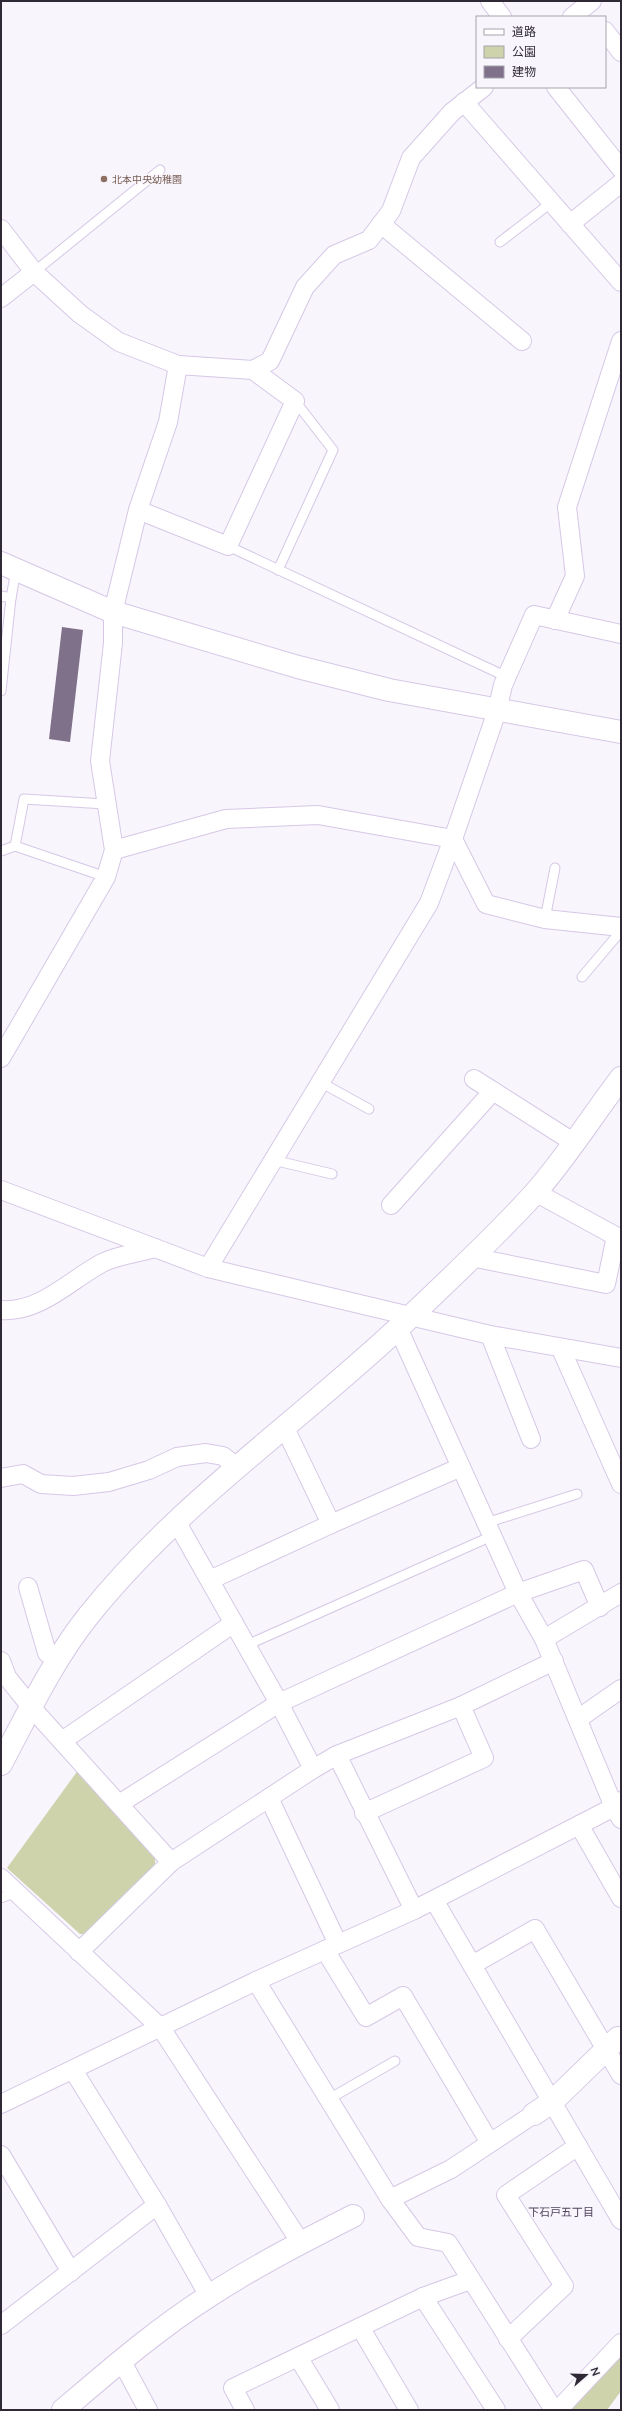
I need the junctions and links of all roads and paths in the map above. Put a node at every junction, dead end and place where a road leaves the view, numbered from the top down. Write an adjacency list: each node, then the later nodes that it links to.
1 (490, 1): 3 (street)
2 (591, 8): 4 (street)
3 (501, 16)
4 (574, 16)
5 (606, 32): 6 (street)
6 (621, 52)
7 (483, 88): 9 (street)
8 (557, 88): 10 (street)
9 (464, 102): 13 (street); 14 (street)
10 (621, 169)
11 (160, 170): 18 (lane)
12 (621, 183): 15 (street)
13 (552, 202): 15 (street); 17 (lane)
14 (381, 224): 21 (street); 24 (street)
15 (570, 224): 19 (street)
16 (1, 229): 18 (street)
17 (500, 242)
18 (34, 272): 20 (street); 23 (street)
19 (621, 282)
20 (1, 298)
21 (522, 340)
22 (621, 341): 33 (street)
23 (178, 365): 24 (street); 26 (street)
24 (253, 370): 25 (street)
25 (295, 402): 27 (street); 29 (lane)
26 (138, 510): 27 (street); 32 (street)
27 (228, 546): 29 (lane)
28 (9, 565): 31 (lane); 32 (street)
29 (278, 570): 35 (lane)
30 (1, 596): 31 (lane)
31 (11, 598): 36 (lane)
32 (113, 612): 37 (street); 39 (street)
33 (555, 620): 34 (street); 35 (street)
34 (621, 634)
35 (507, 677): 37 (street)
36 (1, 691)
37 (497, 710): 38 (street); 40 (street)
38 (621, 732)
39 (105, 804): 41 (lane); 42 (street)
40 (453, 839): 42 (street); 46 (street); 53 (street)
41 (14, 846): 43 (lane); 45 (lane)
42 (114, 850): 45 (street)
43 (1, 851)
44 (555, 868): 46 (lane)
45 (106, 878): 50 (street)
46 (545, 919): 47 (street)
47 (621, 927)
48 (621, 931): 49 (lane)
49 (582, 977)
50 (1, 1058)
51 (474, 1078): 54 (street)
52 (621, 1078): 56 (street)
53 (320, 1082): 55 (lane); 57 (street)
54 (493, 1091): 56 (street); 61 (street)
55 (369, 1109)
56 (573, 1142): 60 (street)
57 (273, 1160): 58 (lane); 65 (street)
58 (332, 1174)
59 (1, 1190): 63 (street)
60 (535, 1192): 62 (street); 64 (street)
61 (391, 1205)
62 (619, 1238): 64 (street)
63 (155, 1248): 65 (street); 66 (street)
64 (471, 1257): 67 (street)
65 (208, 1268): 67 (street)
66 (1, 1310)
67 (404, 1322): 68 (street); 71 (street); 74 (street)
68 (490, 1335): 69 (street); 72 (street)
69 (561, 1349): 70 (street); 76 (street)
70 (621, 1358)
71 (285, 1428): 73 (street); 79 (street)
72 (531, 1439)
73 (238, 1468): 75 (street); 78 (street)
74 (461, 1468): 79 (street); 80 (street)
75 (1, 1478)
76 (621, 1484)
77 (577, 1494): 80 (lane)
78 (176, 1521): 81 (street); 91 (street)
79 (331, 1524): 81 (street)
80 (489, 1529): 83 (street); 88 (lane)
81 (210, 1580): 86 (street)
82 (28, 1587): 91 (street)
83 (518, 1593): 85 (street); 87 (street); 93 (street)
84 (621, 1593): 85 (street)
85 (600, 1607): 87 (street)
86 (234, 1623): 88 (street); 97 (street)
87 (544, 1639): 89 (street)
88 (247, 1645): 93 (street)
89 (554, 1660): 94 (street); 96 (street)
90 (1, 1661): 95 (street)
91 (57, 1661): 95 (street)
92 (621, 1689): 96 (street)
93 (279, 1703): 100 (street); 102 (street)
94 (461, 1706): 98 (street); 104 (street)
95 (31, 1707): 97 (street); 99 (street)
96 (578, 1719): 103 (street)
97 (62, 1741): 102 (street)
98 (337, 1756): 100 (street); 104 (street)
99 (1, 1764)
100 (313, 1769): 101 (street)
101 (269, 1798): 106 (street); 112 (street)
102 (119, 1804): 106 (street)
103 (619, 1809): 105 (street)
104 (364, 1813): 111 (street)
105 (579, 1825): 109 (street); 110 (street)
106 (171, 1862): 113 (street)
107 (1, 1878): 108 (street)
108 (8, 1895): 113 (street)
109 (621, 1898)
110 (434, 1900): 111 (street); 114 (street)
111 (414, 1910): 112 (street)
112 (332, 1947): 115 (street); 124 (street)
113 (80, 1952): 116 (street)
114 (472, 1965): 117 (street); 123 (street)
115 (256, 1982): 116 (street); 121 (street)
116 (161, 2028): 119 (street); 131 (street)
117 (612, 2043): 120 (street); 123 (street)
118 (395, 2061): 121 (lane)
119 (73, 2070): 122 (street); 128 (street)
120 (621, 2075)
121 (329, 2099): 127 (street)
122 (1, 2104)
123 (543, 2108): 124 (street); 125 (street)
124 (490, 2143): 127 (street)
125 (578, 2146): 130 (street); 138 (street)
126 (1, 2155): 132 (street)
127 (390, 2198): 133 (street)
128 (157, 2205): 132 (street); 134 (street)
129 (353, 2216): 131 (street)
130 (621, 2220)
131 (301, 2243): 134 (street)
132 (71, 2272): 136 (street)
133 (470, 2280): 135 (street); 138 (street)
134 (209, 2296): 141 (street)
135 (423, 2297): 137 (street); 147 (street)
136 (4, 2317)
137 (360, 2327): 140 (street); 146 (street)
138 (508, 2339): 148 (street)
139 (621, 2343): 149 (street)
140 (298, 2357): 144 (street); 145 (street)
141 (121, 2360): 142 (street); 143 (street)
142 (63, 2410)
143 (148, 2410)
144 (245, 2410)
145 (330, 2410)
146 (409, 2410)
147 (496, 2410)
148 (554, 2410)
149 (558, 2410)

